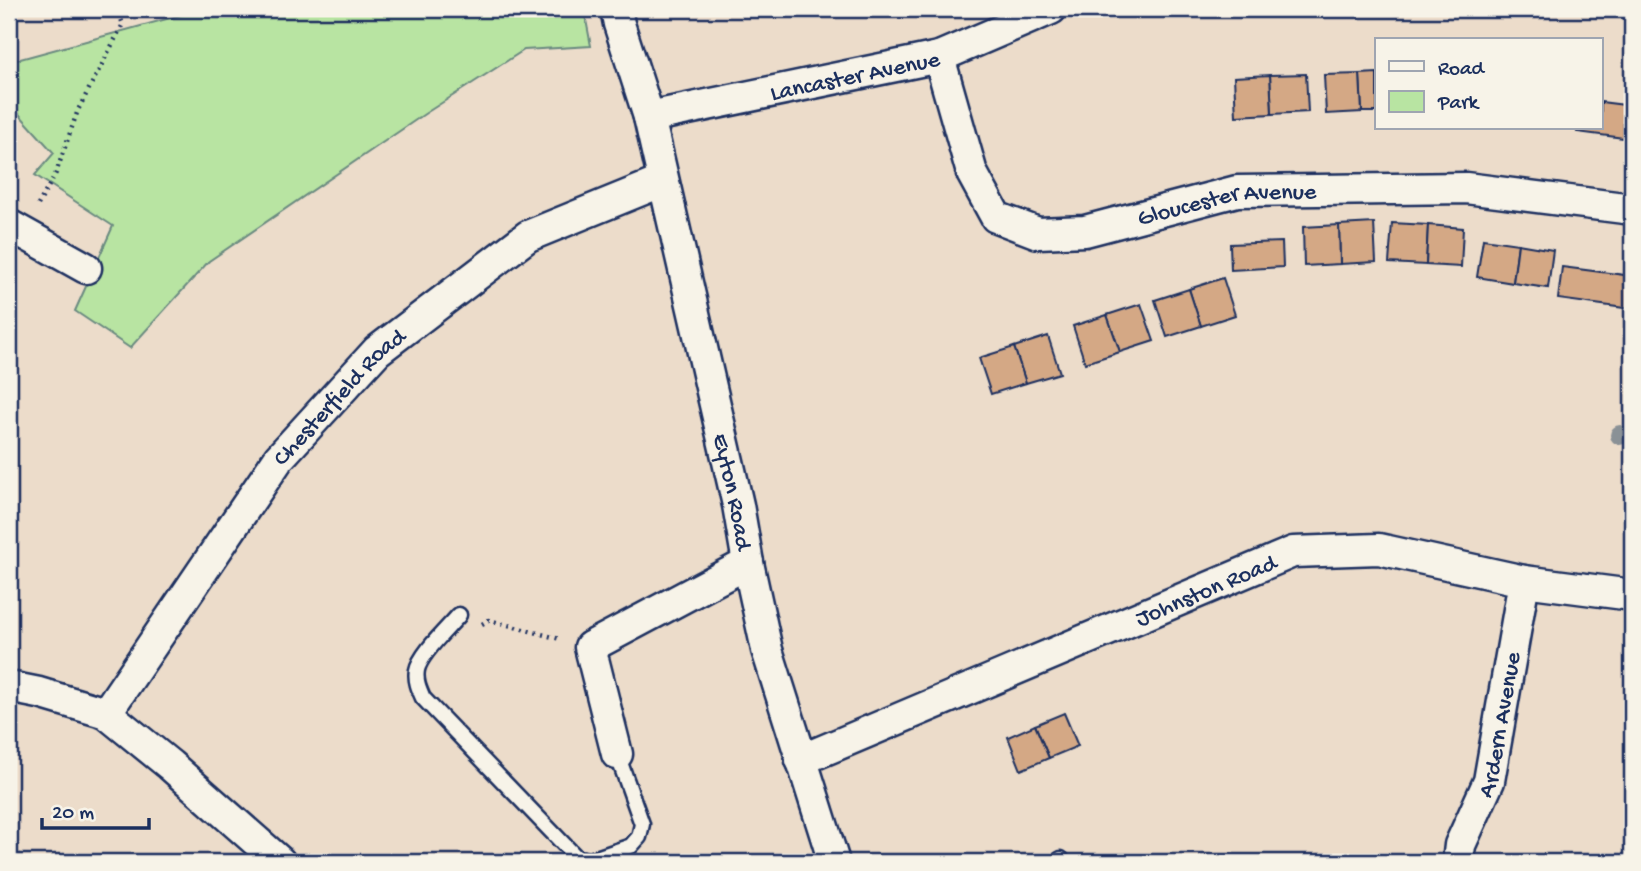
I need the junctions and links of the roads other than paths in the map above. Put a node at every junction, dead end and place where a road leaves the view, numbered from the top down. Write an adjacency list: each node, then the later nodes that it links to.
1 (616, 9): 4 (street, Eyton Road)
2 (1051, 9): 3 (street, Lancaster Avenue)
3 (939, 57): 4 (street, Lancaster Avenue); 6 (street, Gloucester Avenue)
4 (649, 117): 5 (street, Eyton Road)
5 (663, 181): 9 (street, Eyton Road); 14 (street, Chesterfield Road)
6 (1632, 209)
7 (16, 229): 8 (street)
8 (86, 268)
9 (748, 563): 15 (street); 16 (street, Eyton Road)
10 (1524, 581): 11 (street, Johnston Road); 16 (street, Johnston Road); 19 (street, Ardern Avenue)
11 (1632, 596)
12 (459, 615): 15 (lane)
13 (9, 687): 14 (street)
14 (106, 713): 17 (street)
15 (617, 754)
16 (801, 760): 18 (street, Eyton Road)
17 (280, 862)
18 (834, 862)
19 (1458, 862)

